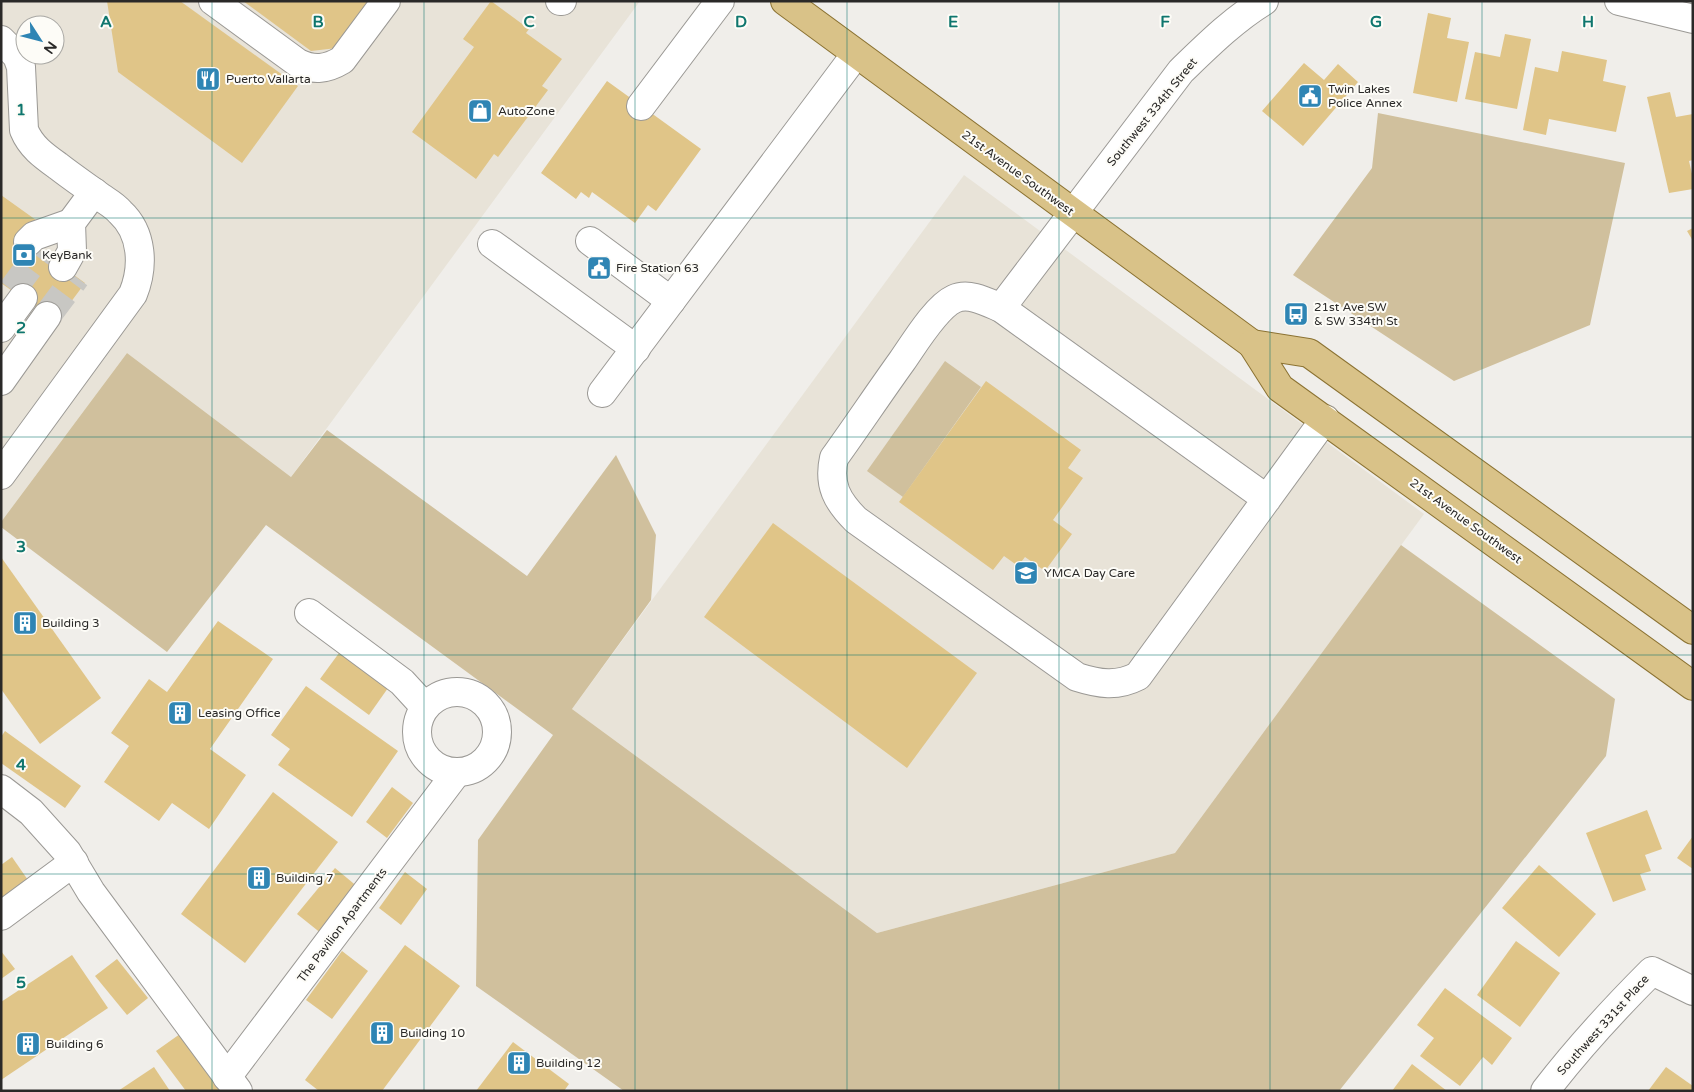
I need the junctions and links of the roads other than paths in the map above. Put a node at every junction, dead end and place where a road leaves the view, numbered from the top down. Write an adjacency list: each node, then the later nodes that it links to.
1 (212, 1): 2 (street)
2 (386, 1)
3 (720, 1): 10 (street)
4 (785, 1): 9 (main road, 21st Avenue Southwest)
5 (1264, 1): 12 (street, Southwest 334th Street)
6 (1619, 1): 7 (street)
7 (1693, 19)
8 (1, 40): 11 (street)
9 (856, 54): 12 (main road, 21st Avenue Southwest); 16 (street)
10 (641, 106)
11 (94, 192): 13 (street); 26 (street)
12 (1073, 213): 18 (street, Southwest 334th Street); 20 (main road, 21st Avenue Southwest)
13 (71, 223): 13 (street)
14 (590, 241): 16 (street)
15 (492, 244): 21 (street)
16 (671, 301): 21 (street)
17 (23, 303): 19 (street); 22 (street); 23 (street)
18 (1001, 308): 27 (street); 27 (street)
19 (1, 328)
20 (1252, 344): 25 (main road, 21st Avenue Southwest); 29 (main road, 21st Avenue Southwest)
21 (636, 348): 24 (street)
22 (1, 352)
23 (1, 381)
24 (602, 393)
25 (1325, 419): 27 (street); 30 (main road, 21st Avenue Southwest)
26 (1, 475)
27 (1267, 499)
28 (309, 613): 31 (street)
29 (1693, 630)
30 (1693, 686)
31 (425, 707): 32 (street); 32 (street)
32 (457, 772): 37 (street, The Pavilion Apartments)
33 (1, 789): 34 (street, The Pavilion Apartments)
34 (74, 862): 35 (street); 37 (street, The Pavilion Apartments)
35 (1, 916)
36 (1693, 991): 38 (street, Southwest 331st Place)
37 (232, 1084)
38 (1544, 1091)

